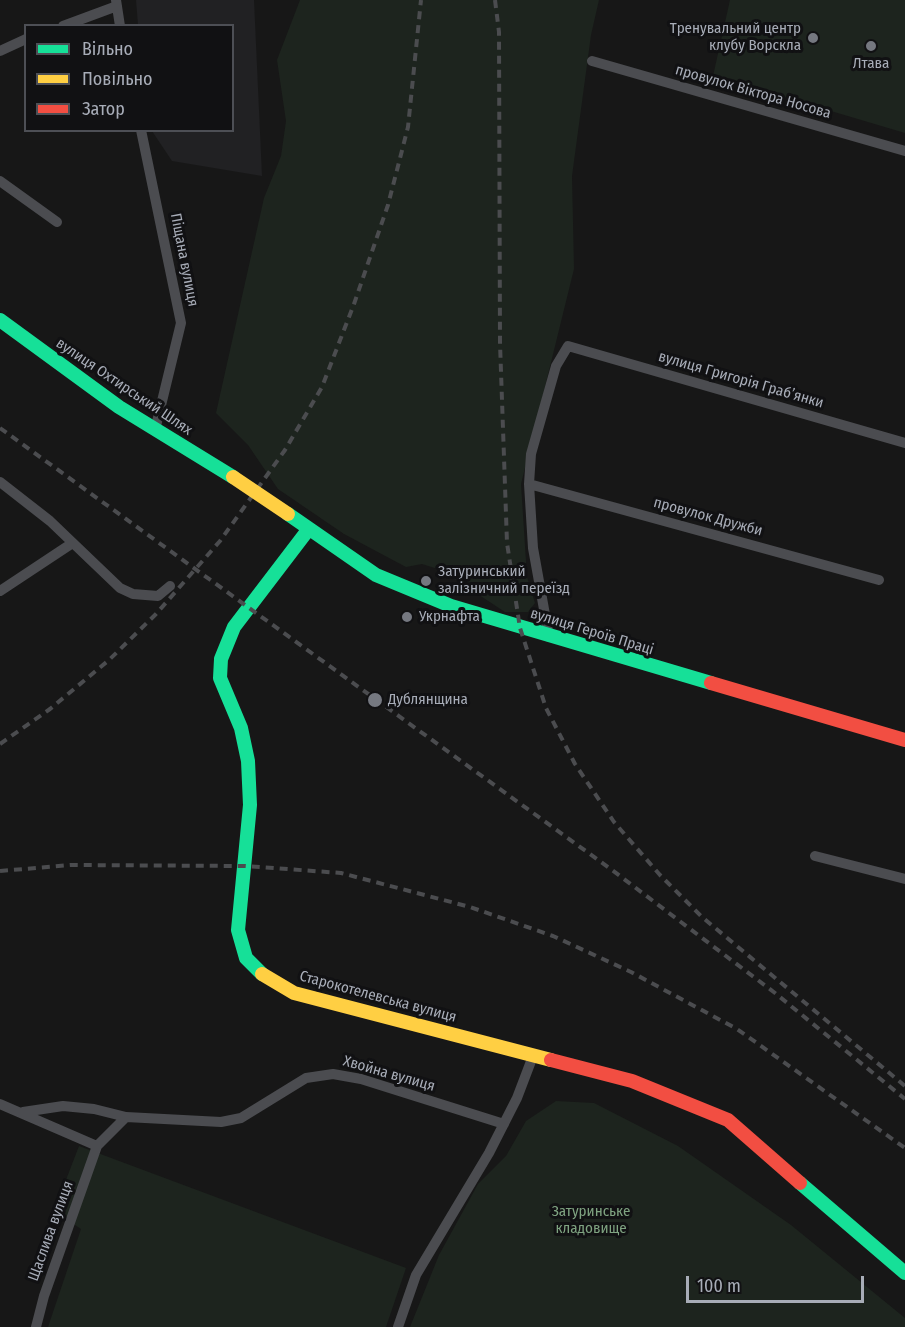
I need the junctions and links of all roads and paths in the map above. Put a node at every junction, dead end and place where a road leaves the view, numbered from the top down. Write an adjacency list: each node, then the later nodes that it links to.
1 (117, 3): 2 (street); 3 (street)
2 (68, 24)
3 (120, 24)
4 (24, 40): 5 (street)
5 (0, 51)
6 (592, 61): 8 (street, провулок Віктора Носова)
7 (141, 132): 12 (street, Піщана вулиця)
8 (905, 152)
9 (0, 181): 10 (street)
10 (57, 222)
11 (0, 320): 12 (street, вулиця Охтирський Шлях)
12 (155, 430): 16 (street, вулиця Охтирський Шлях, bridge)
13 (905, 443): 15 (street, вулиця Григорія Грабʼянки)
14 (0, 482): 18 (street)
15 (530, 484): 19 (street, провулок Дружби); 22 (street)
16 (288, 514): 17 (street, вулиця Героїв Праці)
17 (308, 530): 22 (street, вулиця Героїв Праці); 26 (street, Старокотелевська вулиця)
18 (71, 544): 20 (street); 21 (street)
19 (879, 580)
20 (170, 586)
21 (0, 591)
22 (549, 637): 23 (street, вулиця Героїв Праці)
23 (905, 740)
24 (814, 856): 25 (street)
25 (905, 879)
26 (533, 1056): 30 (street); 32 (street, Старокотелевська вулиця)
27 (0, 1104): 28 (street)
28 (23, 1112): 29 (street, Хвойна вулиця); 31 (street)
29 (126, 1117): 30 (street, Хвойна вулиця); 31 (street, Щаслива вулиця)
30 (504, 1124): 34 (street)
31 (97, 1146): 33 (street, Щаслива вулиця)
32 (905, 1273)
33 (36, 1327)
34 (398, 1327)

